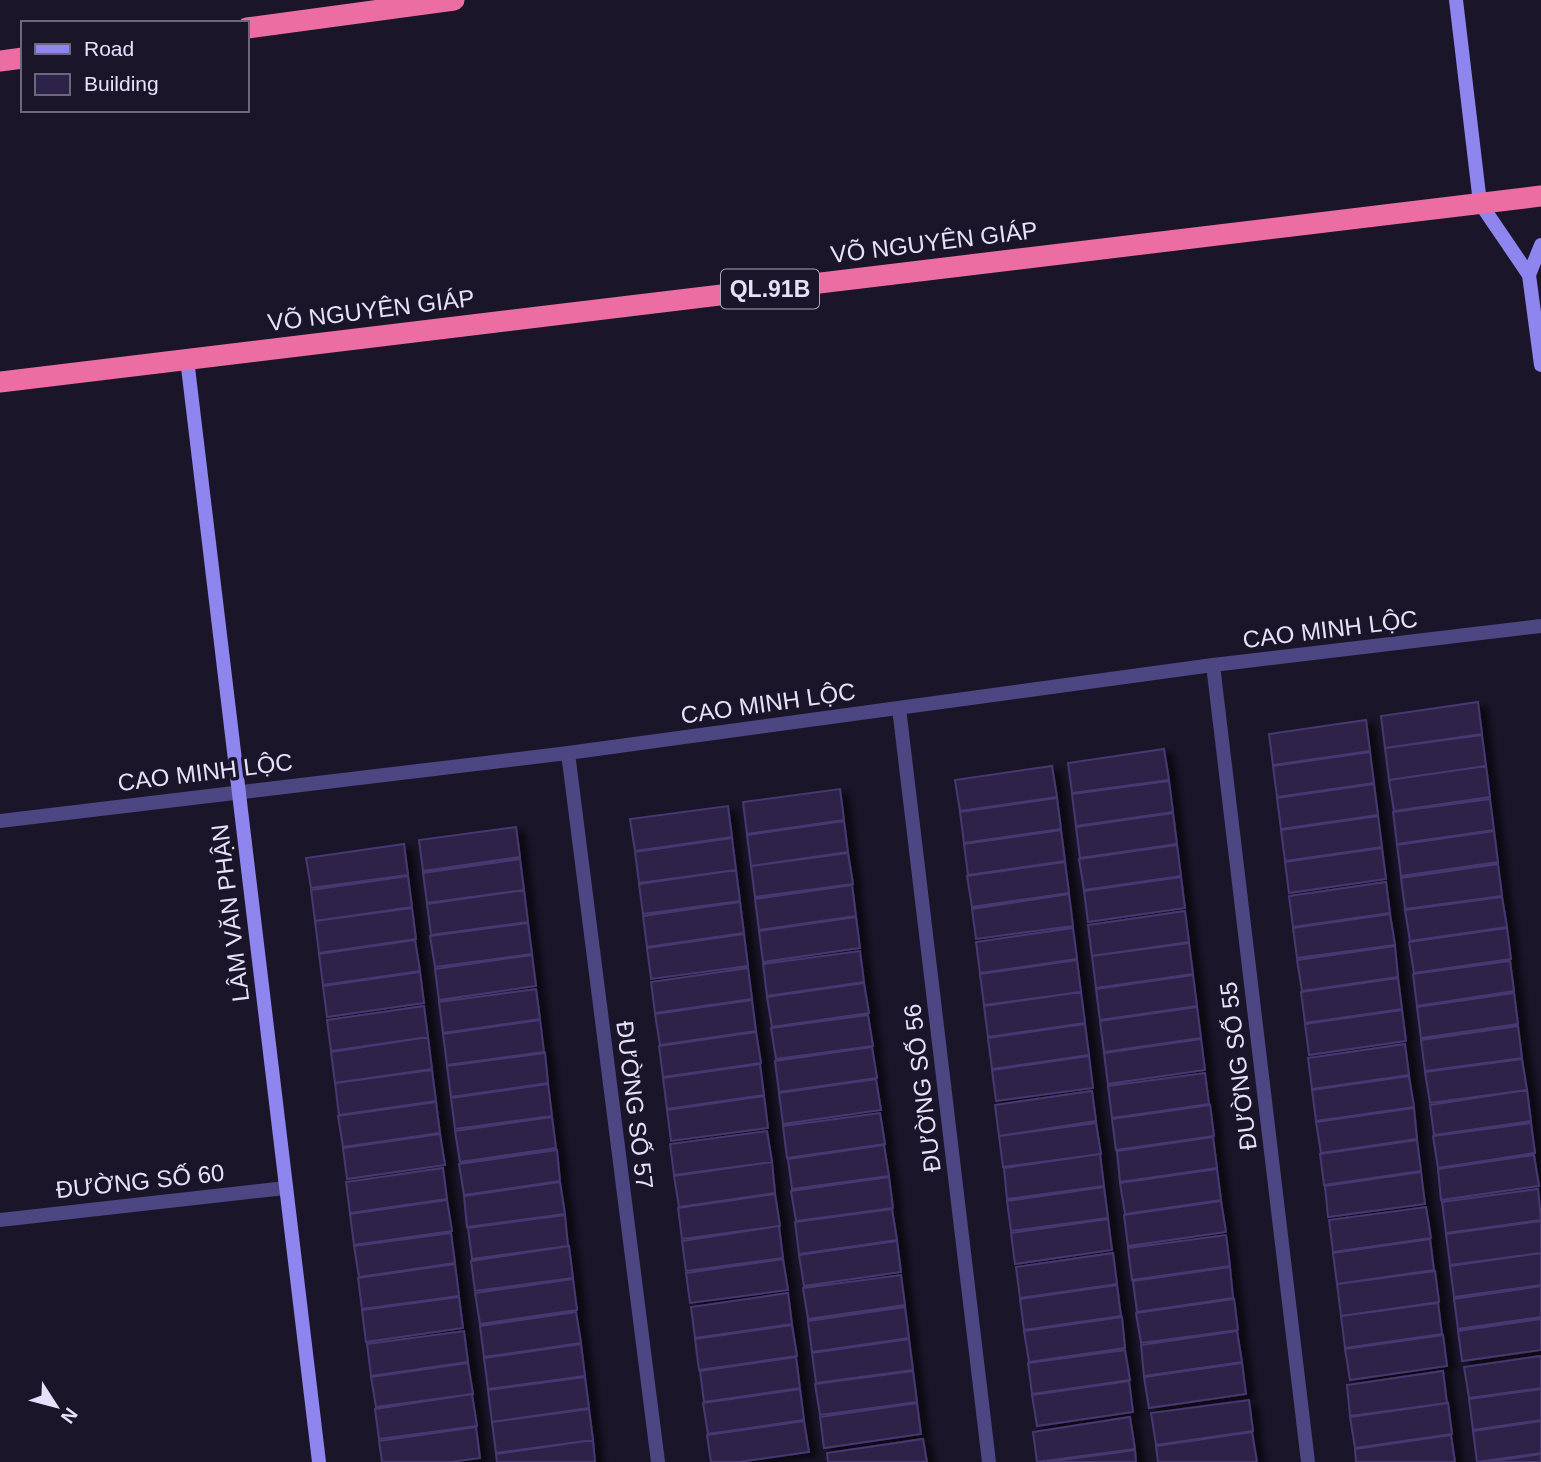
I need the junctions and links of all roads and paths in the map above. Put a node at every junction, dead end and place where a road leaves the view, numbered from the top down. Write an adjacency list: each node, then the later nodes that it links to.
1 (453, 0): 3 (highway)
2 (1456, 0): 7 (street)
3 (248, 28)
4 (21, 58): 5 (highway)
5 (0, 61)
6 (1541, 196): 7 (highway, VÕ NGUYÊN GIÁP / QL.91B)
7 (1480, 203): 9 (street); 10 (highway, VÕ NGUYÊN GIÁP / QL.91B)
8 (1541, 245): 9 (street)
9 (1529, 275): 11 (street)
10 (187, 359): 12 (highway, VÕ NGUYÊN GIÁP / QL.91B); 17 (street, LÂM VĂN PHẬN)
11 (1541, 365)
12 (0, 382)
13 (1541, 626): 14 (street, CAO MINH LỘC)
14 (1213, 665): 15 (street, CAO MINH LỘC); 24 (street, ĐƯỜNG SỐ 55)
15 (899, 708): 16 (street, CAO MINH LỘC); 23 (street, ĐƯỜNG SỐ 56)
16 (568, 753): 17 (street, CAO MINH LỘC); 22 (street, ĐƯỜNG SỐ 57)
17 (238, 790): 18 (street, CAO MINH LỘC); 19 (street, LÂM VĂN PHẬN)
18 (0, 821)
19 (285, 1188): 20 (street, ĐƯỜNG SỐ 60); 21 (street, LÂM VĂN PHẬN)
20 (0, 1220)
21 (319, 1462)
22 (658, 1462)
23 (989, 1462)
24 (1308, 1462)

